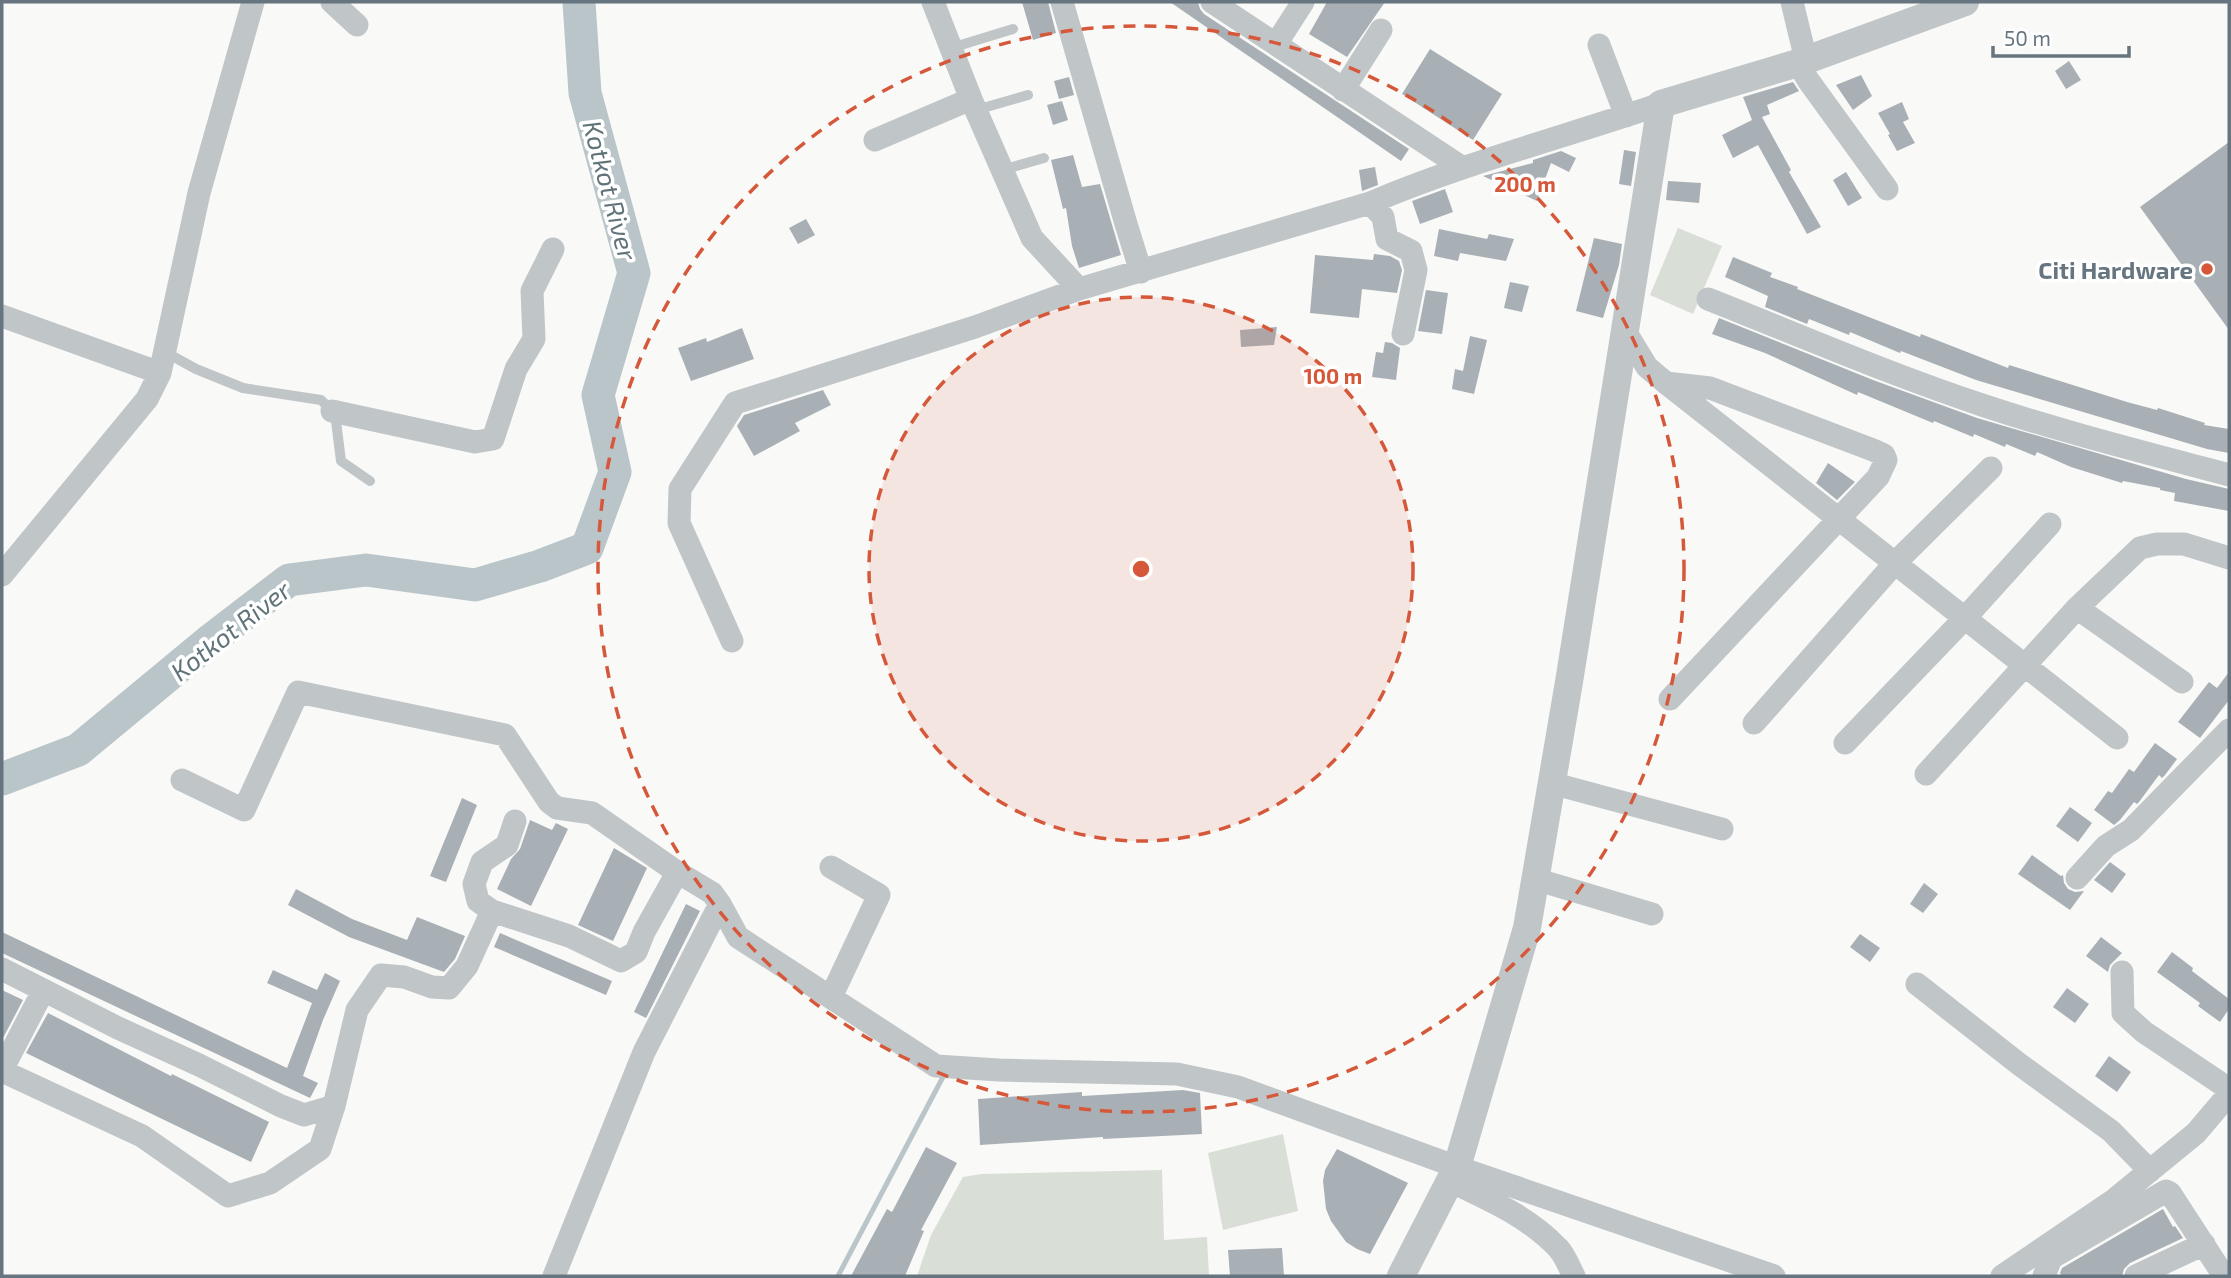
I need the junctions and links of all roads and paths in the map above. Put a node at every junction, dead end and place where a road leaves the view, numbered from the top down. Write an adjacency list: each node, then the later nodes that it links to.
1 (253, 2): 34 (street)
2 (332, 2): 9 (street)
3 (933, 2): 14 (street)
4 (1062, 2): 28 (street)
5 (1212, 2): 12 (street)
6 (1303, 2): 12 (street)
7 (1792, 2): 15 (street)
8 (1965, 2): 15 (street)
9 (357, 25)
10 (1013, 29): 14 (lane)
11 (1381, 30): 16 (street)
12 (1276, 44): 16 (street)
13 (1599, 45): 20 (street)
14 (951, 48): 18 (street)
15 (1802, 61): 19 (street); 25 (street)
16 (1343, 90): 23 (street)
17 (1028, 95): 18 (lane)
18 (973, 104): 21 (street); 24 (street)
19 (1661, 104): 20 (street); 32 (street)
20 (1626, 116): 23 (street)
21 (875, 140)
22 (1044, 158): 24 (lane)
23 (1463, 168): 26 (street)
24 (1002, 170): 29 (street)
25 (1887, 189)
26 (1370, 202): 28 (street); 33 (street)
27 (553, 249): 36 (street)
28 (1141, 272): 29 (street)
29 (1079, 289): 47 (street)
30 (1708, 299): 38 (street)
31 (2, 316): 34 (street)
32 (1625, 331): 35 (street); 57 (street)
33 (1403, 334)
34 (162, 363): 36 (lane); 44 (street)
35 (1666, 383): 40 (street); 40 (street)
36 (332, 411): 39 (lane)
37 (1990, 468): 43 (street)
38 (2229, 475)
39 (370, 481)
40 (1839, 519): 43 (street); 50 (street)
41 (2050, 524): 46 (street)
42 (2229, 558): 45 (street)
43 (1895, 563): 46 (street); 51 (street)
44 (2, 575)
45 (2077, 608): 48 (street); 49 (street)
46 (1965, 618): 48 (street); 54 (street)
47 (732, 640)
48 (2025, 665): 53 (street); 55 (street)
49 (2182, 682)
50 (1670, 699)
51 (1754, 723)
52 (2229, 730): 62 (street)
53 (2117, 738)
54 (1845, 743)
55 (1926, 775)
56 (182, 780): 61 (street)
57 (1552, 783): 59 (street); 63 (street)
58 (515, 821): 65 (street)
59 (1722, 829)
60 (831, 867): 71 (street)
61 (674, 870): 64 (street); 65 (street)
62 (2077, 878)
63 (1535, 879): 66 (street); 76 (street)
64 (720, 904): 71 (street); 78 (street)
65 (492, 911): 74 (street)
66 (1652, 914)
67 (2, 969): 70 (street)
68 (2122, 972): 73 (street)
69 (1917, 984): 75 (street)
70 (43, 990): 72 (street); 74 (street)
71 (831, 997): 76 (street)
72 (2, 1071): 74 (street)
73 (2229, 1092): 75 (street)
74 (334, 1106)
75 (2150, 1171): 82 (street)
76 (1454, 1174): 79 (street); 80 (street); 81 (street)
77 (2204, 1244): 83 (street); 84 (street); 85 (street)
78 (554, 1276)
79 (1401, 1276)
80 (1574, 1276)
81 (1774, 1276)
82 (2002, 1276)
83 (2044, 1276)
84 (2137, 1276)
85 (2224, 1276)

